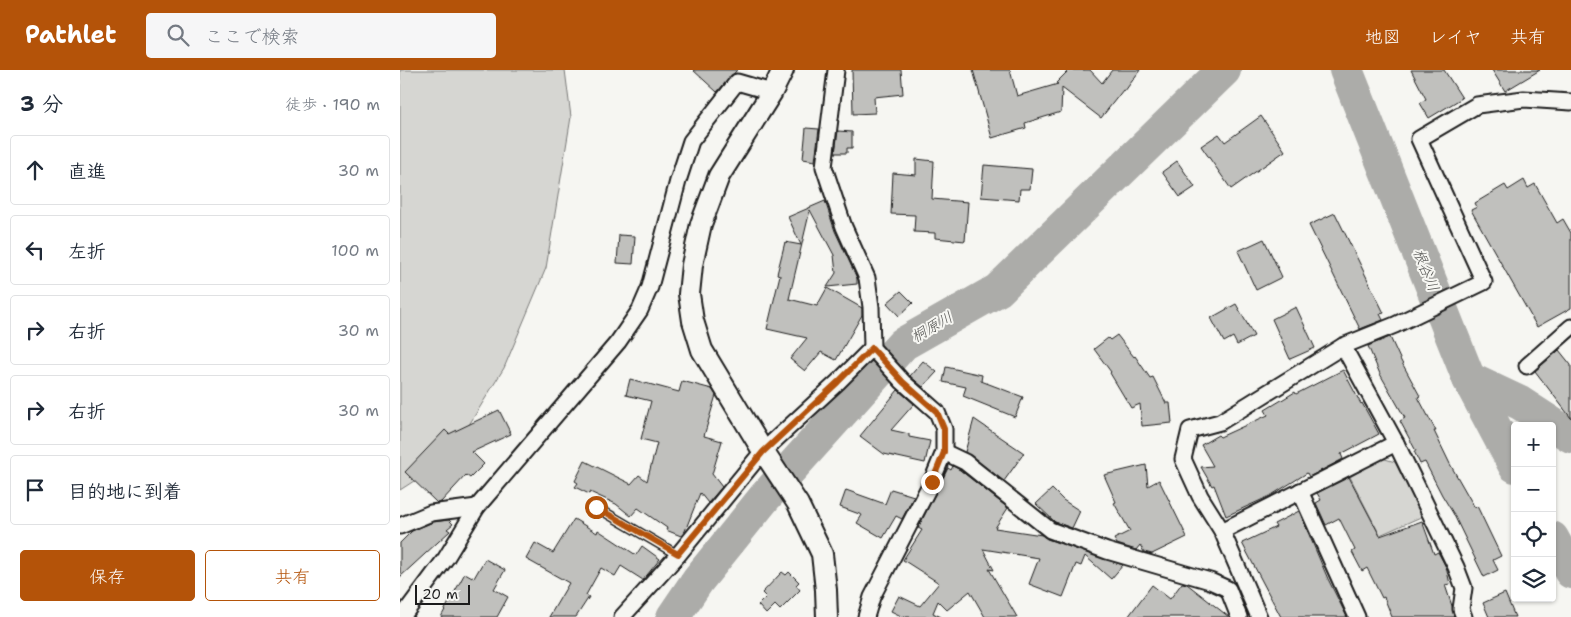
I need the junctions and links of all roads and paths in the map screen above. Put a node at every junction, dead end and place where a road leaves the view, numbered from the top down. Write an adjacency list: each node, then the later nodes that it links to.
1 (783, 70): 3 (street)
2 (836, 70): 7 (street)
3 (772, 92): 11 (street); 13 (street)
4 (1571, 102): 6 (street)
5 (1571, 327): 8 (street)
6 (1343, 346): 9 (street); 16 (street)
7 (873, 350): 10 (street); 11 (street)
8 (1527, 366)
9 (1396, 443): 12 (street); 25 (street)
10 (944, 452): 18 (street); 22 (street)
11 (766, 455): 17 (street); 21 (street)
12 (1300, 491): 16 (street); 24 (street)
13 (478, 507): 15 (street); 19 (street)
14 (596, 507): 17 (lane)
15 (400, 526)
16 (1222, 531): 23 (street)
17 (678, 554): 20 (street)
18 (861, 616)
19 (402, 617)
20 (622, 617)
21 (827, 617)
22 (1239, 617)
23 (1259, 617)
24 (1357, 617)
25 (1464, 617)

